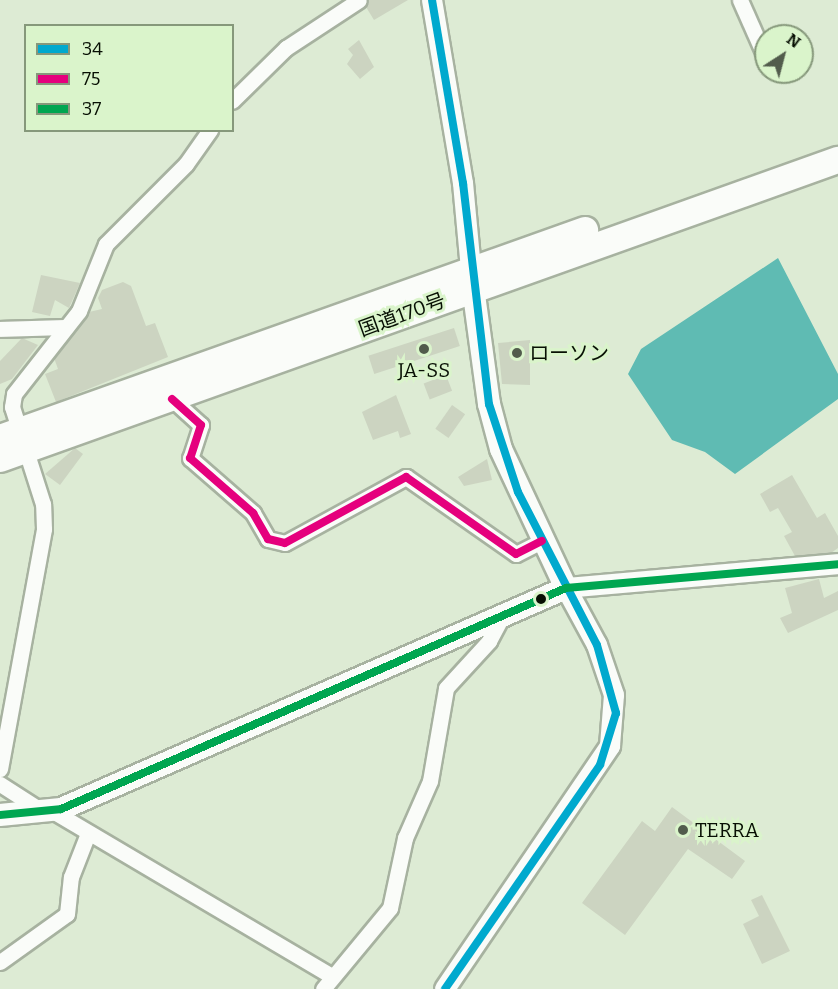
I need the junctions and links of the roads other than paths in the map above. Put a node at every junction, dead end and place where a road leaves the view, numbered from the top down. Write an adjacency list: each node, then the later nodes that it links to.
1 (358, 0): 5 (street)
2 (432, 0): 9 (street)
3 (740, 0): 4 (street)
4 (754, 32)
5 (234, 99)
6 (209, 132): 10 (street)
7 (838, 144): 9 (highway, 国道170号)
8 (838, 160): 9 (highway, 国道170号)
9 (473, 279): 13 (highway, 国道170号); 15 (highway, 国道170号); 17 (main road)
10 (66, 327): 11 (street); 12 (street)
11 (0, 329)
12 (14, 394): 14 (street); 15 (street)
13 (172, 399): 15 (highway, 国道170号); 17 (street)
14 (0, 403)
15 (17, 439): 16 (highway, 国道170号); 21 (street)
16 (0, 459)
17 (542, 541): 19 (main road)
18 (838, 564): 19 (street)
19 (566, 588): 20 (main road); 28 (street)
20 (501, 618): 23 (main road); 27 (street)
21 (0, 769)
22 (0, 784): 23 (street)
23 (47, 810): 24 (main road); 25 (street)
24 (0, 815)
25 (87, 836): 26 (street); 27 (street)
26 (0, 962)
27 (327, 982)
28 (445, 989)

